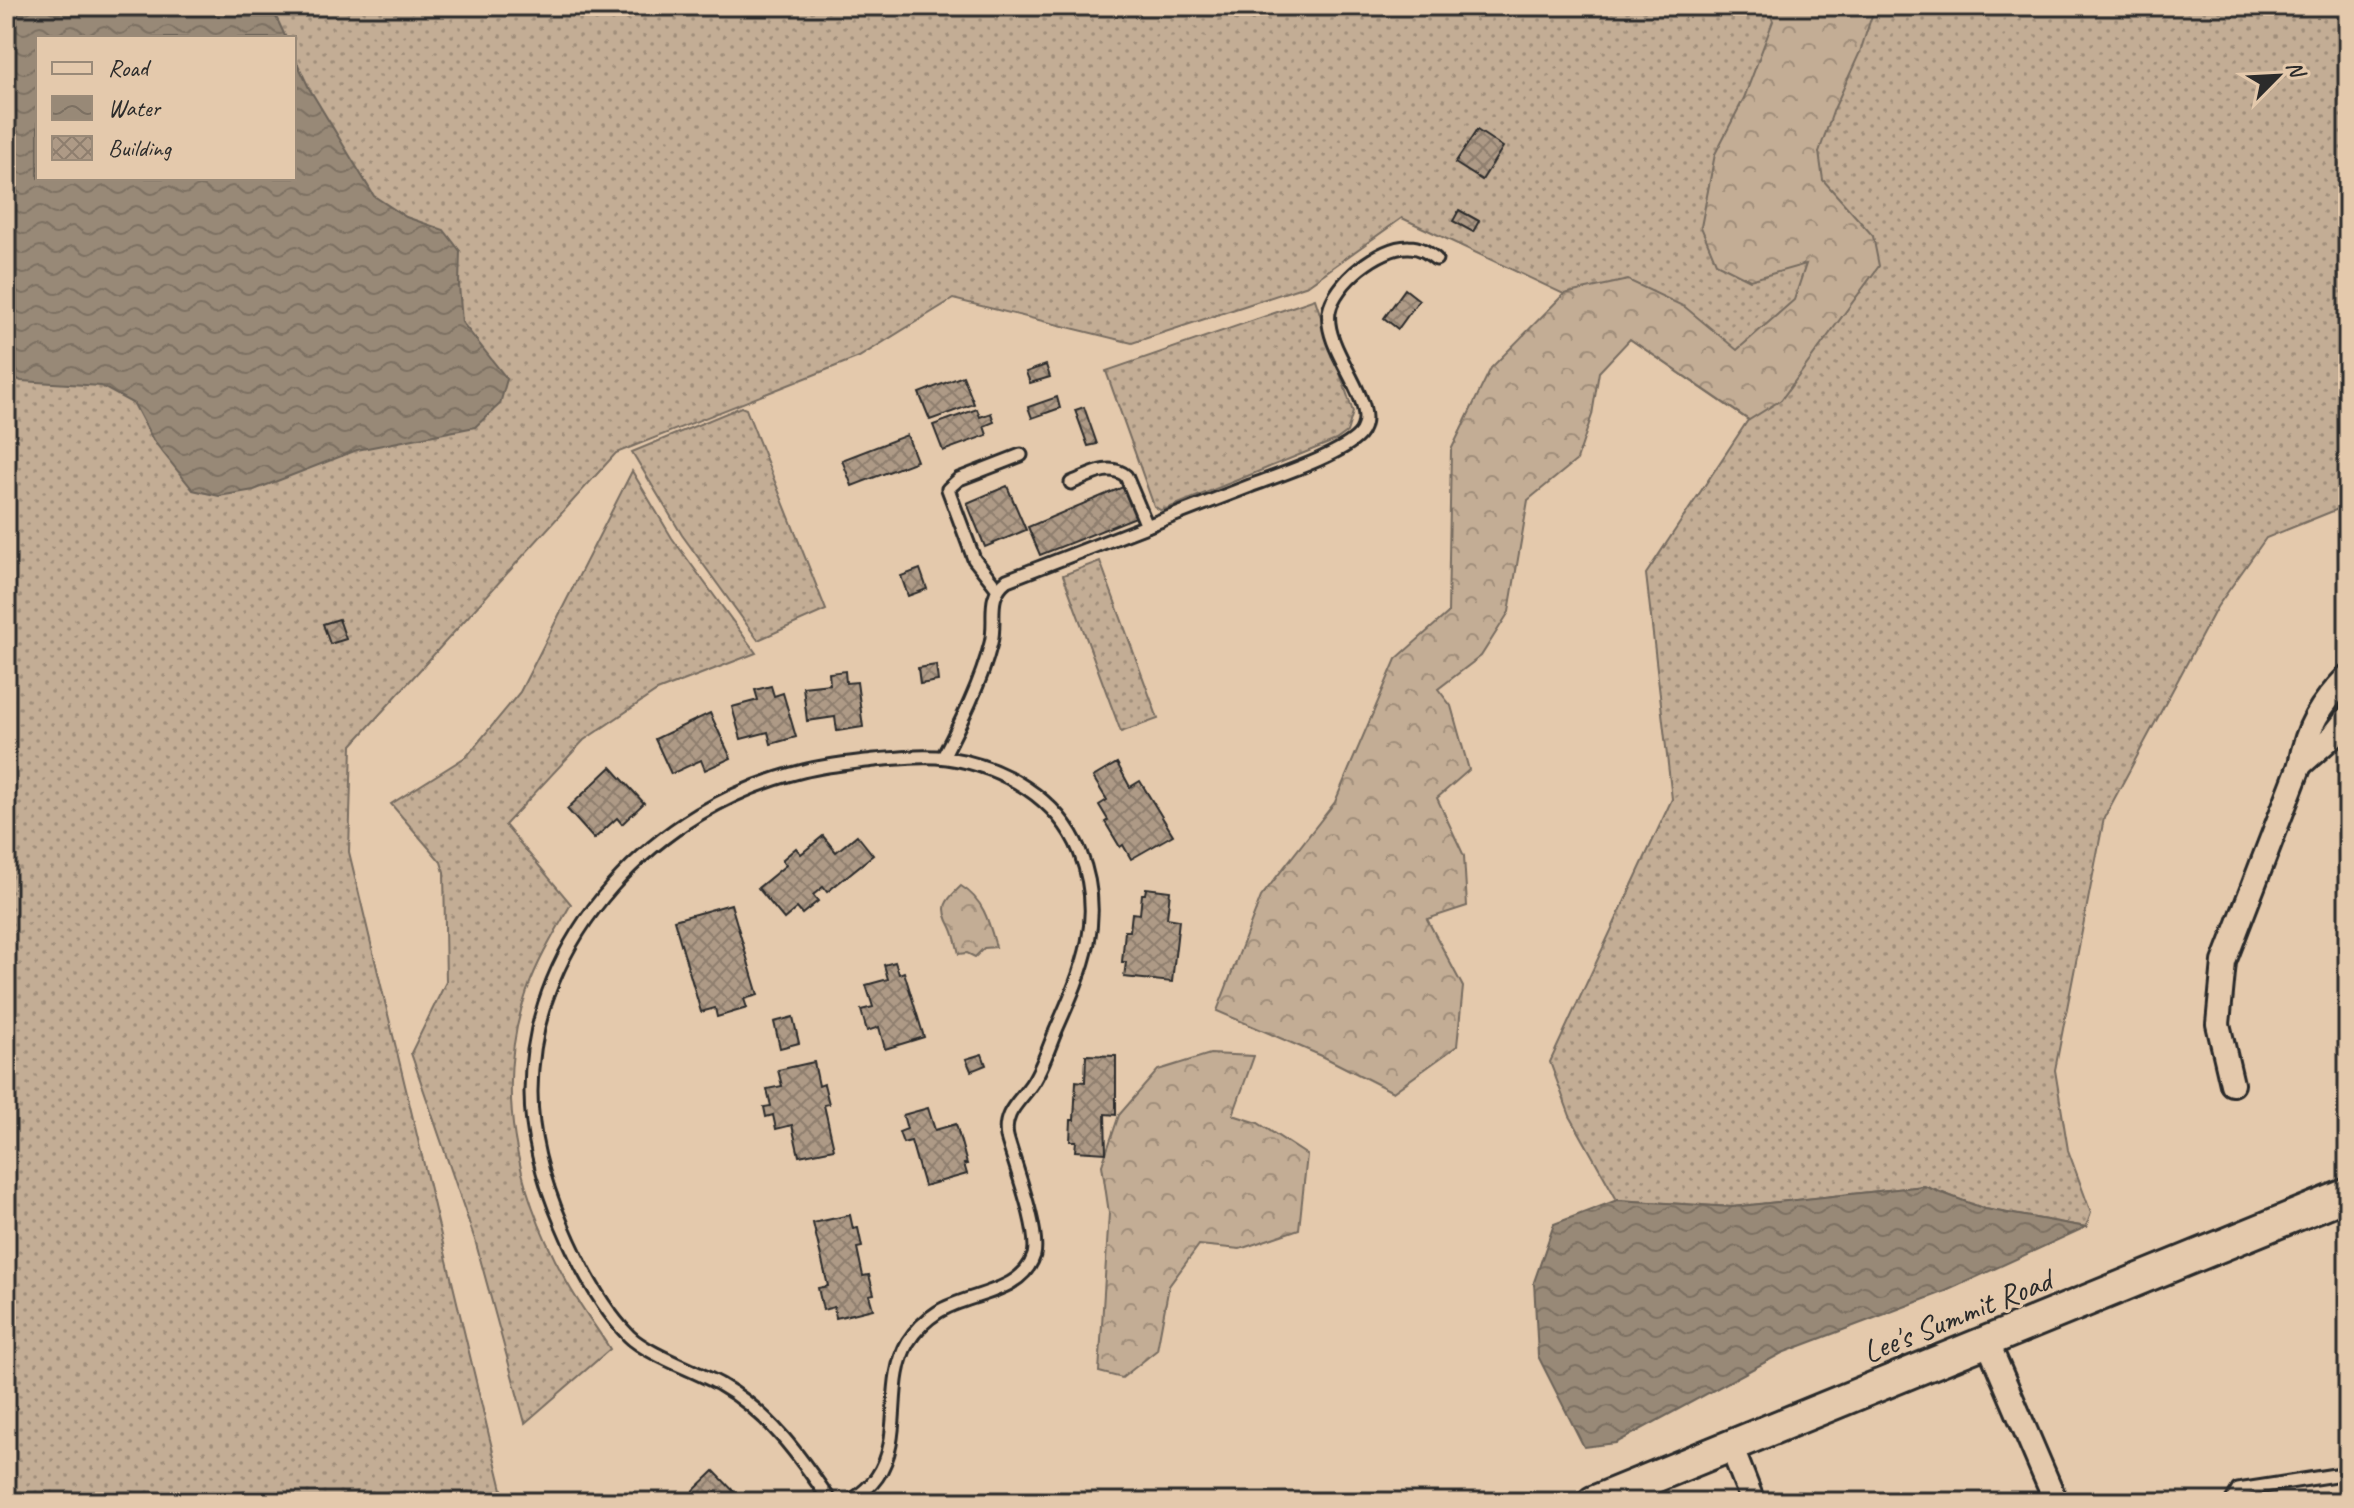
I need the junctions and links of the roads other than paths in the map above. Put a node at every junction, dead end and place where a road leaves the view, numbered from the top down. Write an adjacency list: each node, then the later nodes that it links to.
1 (1436, 259): 4 (lane)
2 (1021, 455): 5 (lane)
3 (1071, 483): 4 (lane)
4 (1147, 526): 5 (lane)
5 (997, 588): 8 (lane)
6 (2348, 676): 9 (street)
7 (2348, 717): 9 (street)
8 (943, 757): 15 (lane); 16 (lane)
9 (2300, 765): 10 (street)
10 (2232, 1084)
11 (2348, 1194): 12 (main road, Lee's Summit Road)
12 (1988, 1343): 13 (main road, Lee's Summit Road); 19 (street)
13 (1731, 1446): 17 (main road, Lee's Summit Road); 18 (street)
14 (2348, 1473): 20 (lane)
15 (831, 1502)
16 (850, 1502)
17 (1593, 1502)
18 (1753, 1502)
19 (2056, 1502)
20 (2231, 1502)

